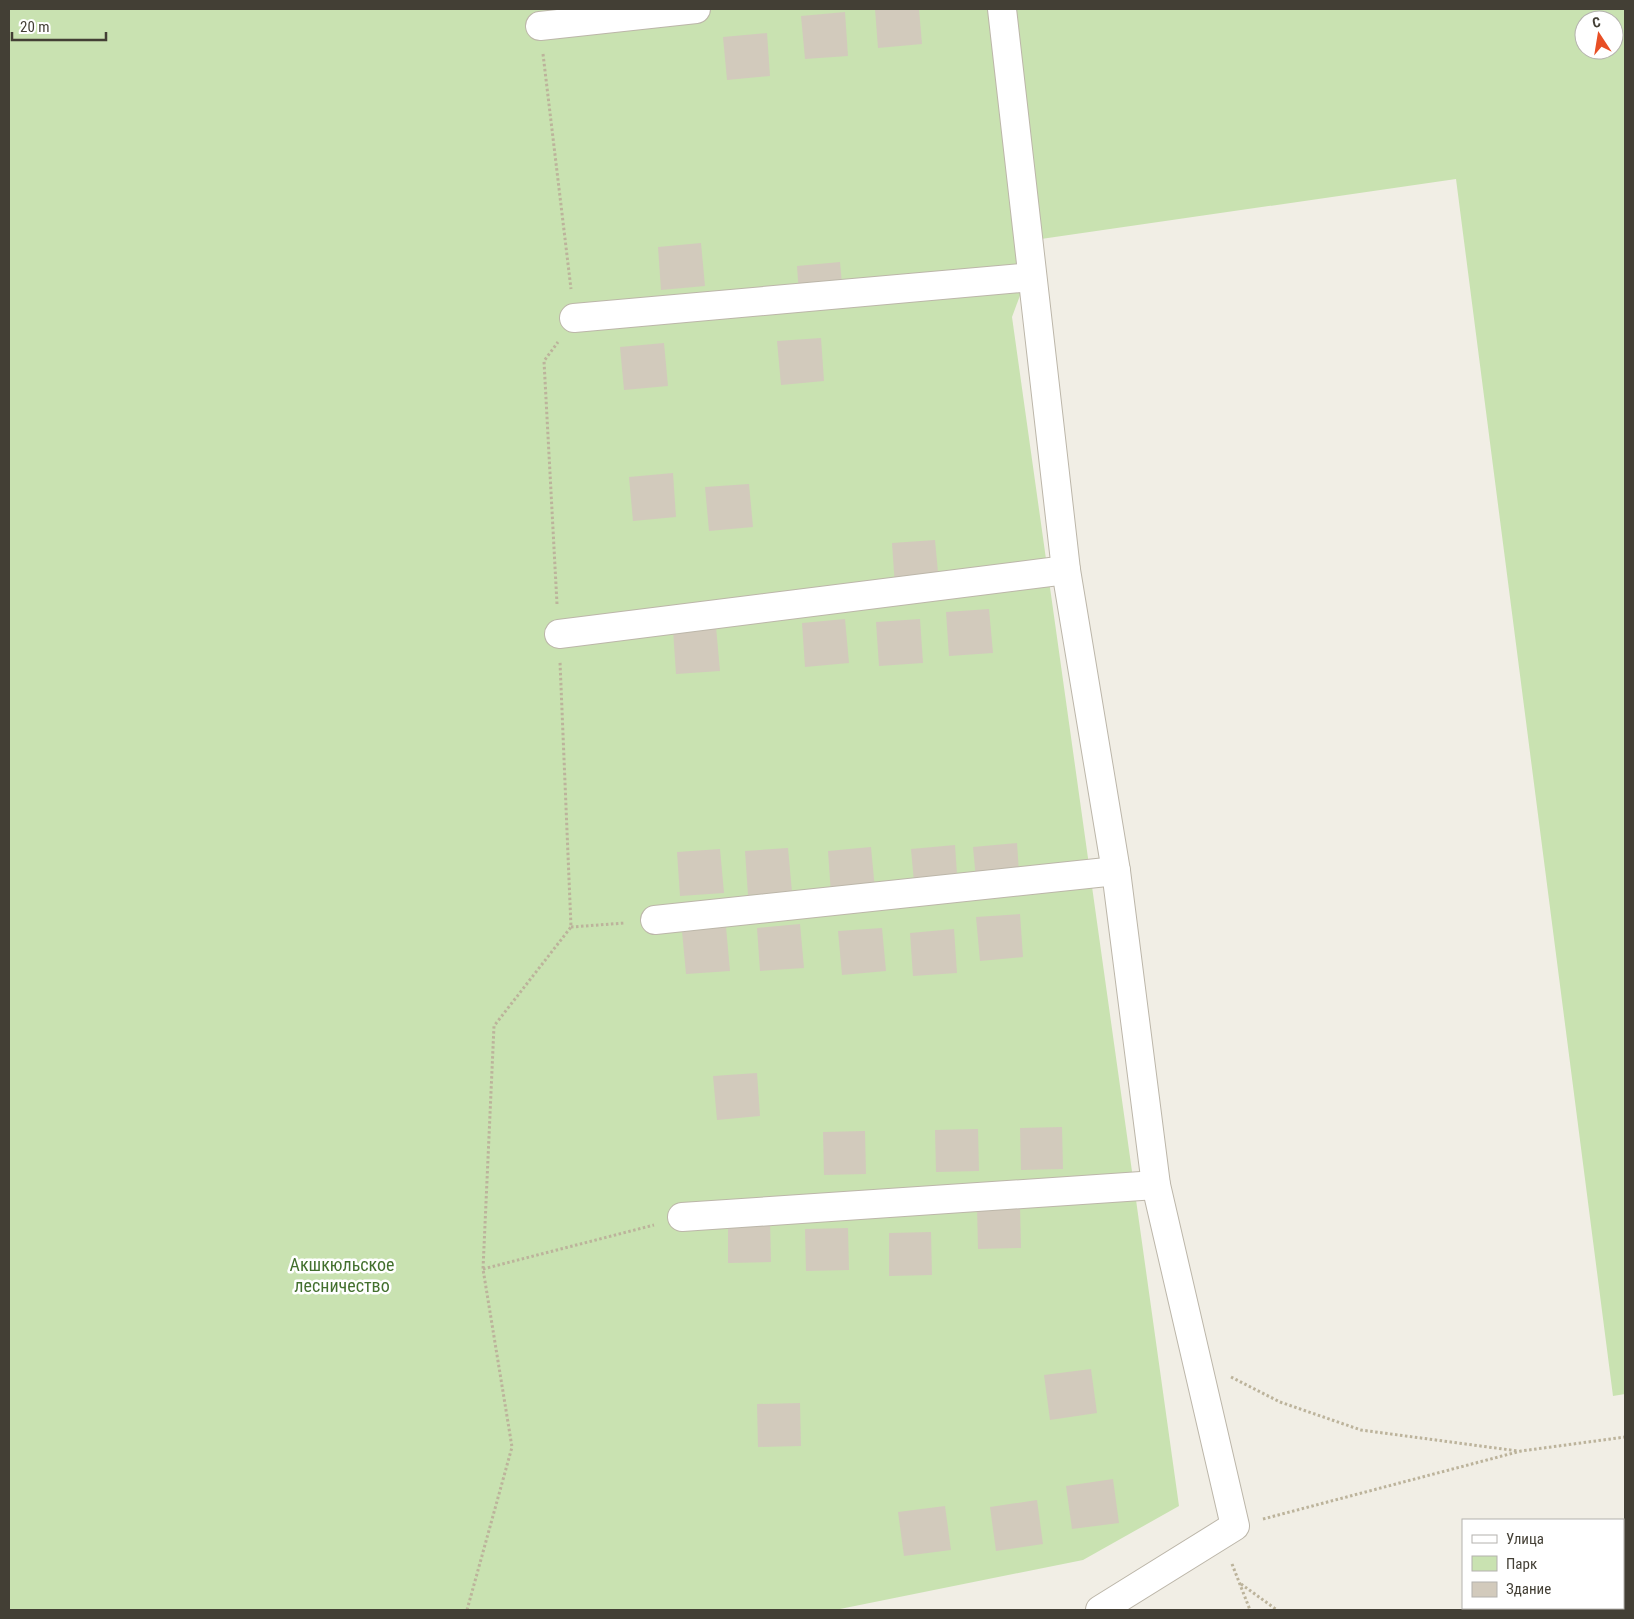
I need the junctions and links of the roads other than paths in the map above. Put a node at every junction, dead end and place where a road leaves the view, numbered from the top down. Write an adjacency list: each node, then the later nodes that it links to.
1 (696, 9): 3 (street)
2 (1002, 9): 4 (street)
3 (540, 26)
4 (1032, 277): 5 (street); 6 (street)
5 (574, 318)
6 (1066, 570): 7 (street); 8 (street)
7 (559, 634)
8 (1116, 871): 9 (street); 10 (street)
9 (656, 920)
10 (1156, 1185): 11 (street); 12 (street)
11 (682, 1217)
12 (1100, 1610)

